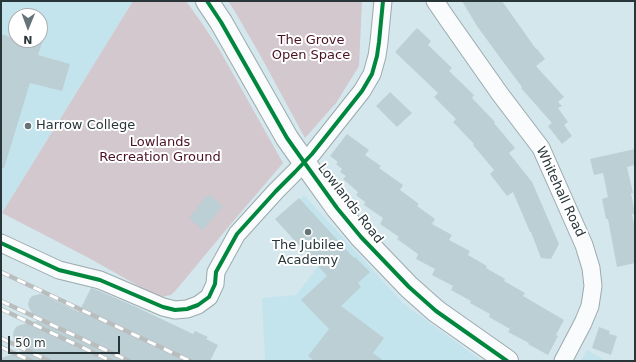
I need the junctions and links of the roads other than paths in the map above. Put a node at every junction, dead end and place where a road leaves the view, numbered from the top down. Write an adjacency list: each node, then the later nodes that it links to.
1 (207, 1): 4 (main road, Lowlands Road)
2 (383, 1): 4 (street)
3 (436, 1): 7 (street, Whitehall Road)
4 (304, 162): 5 (street); 6 (main road, Lowlands Road)
5 (1, 243)
6 (508, 361)
7 (563, 361)

